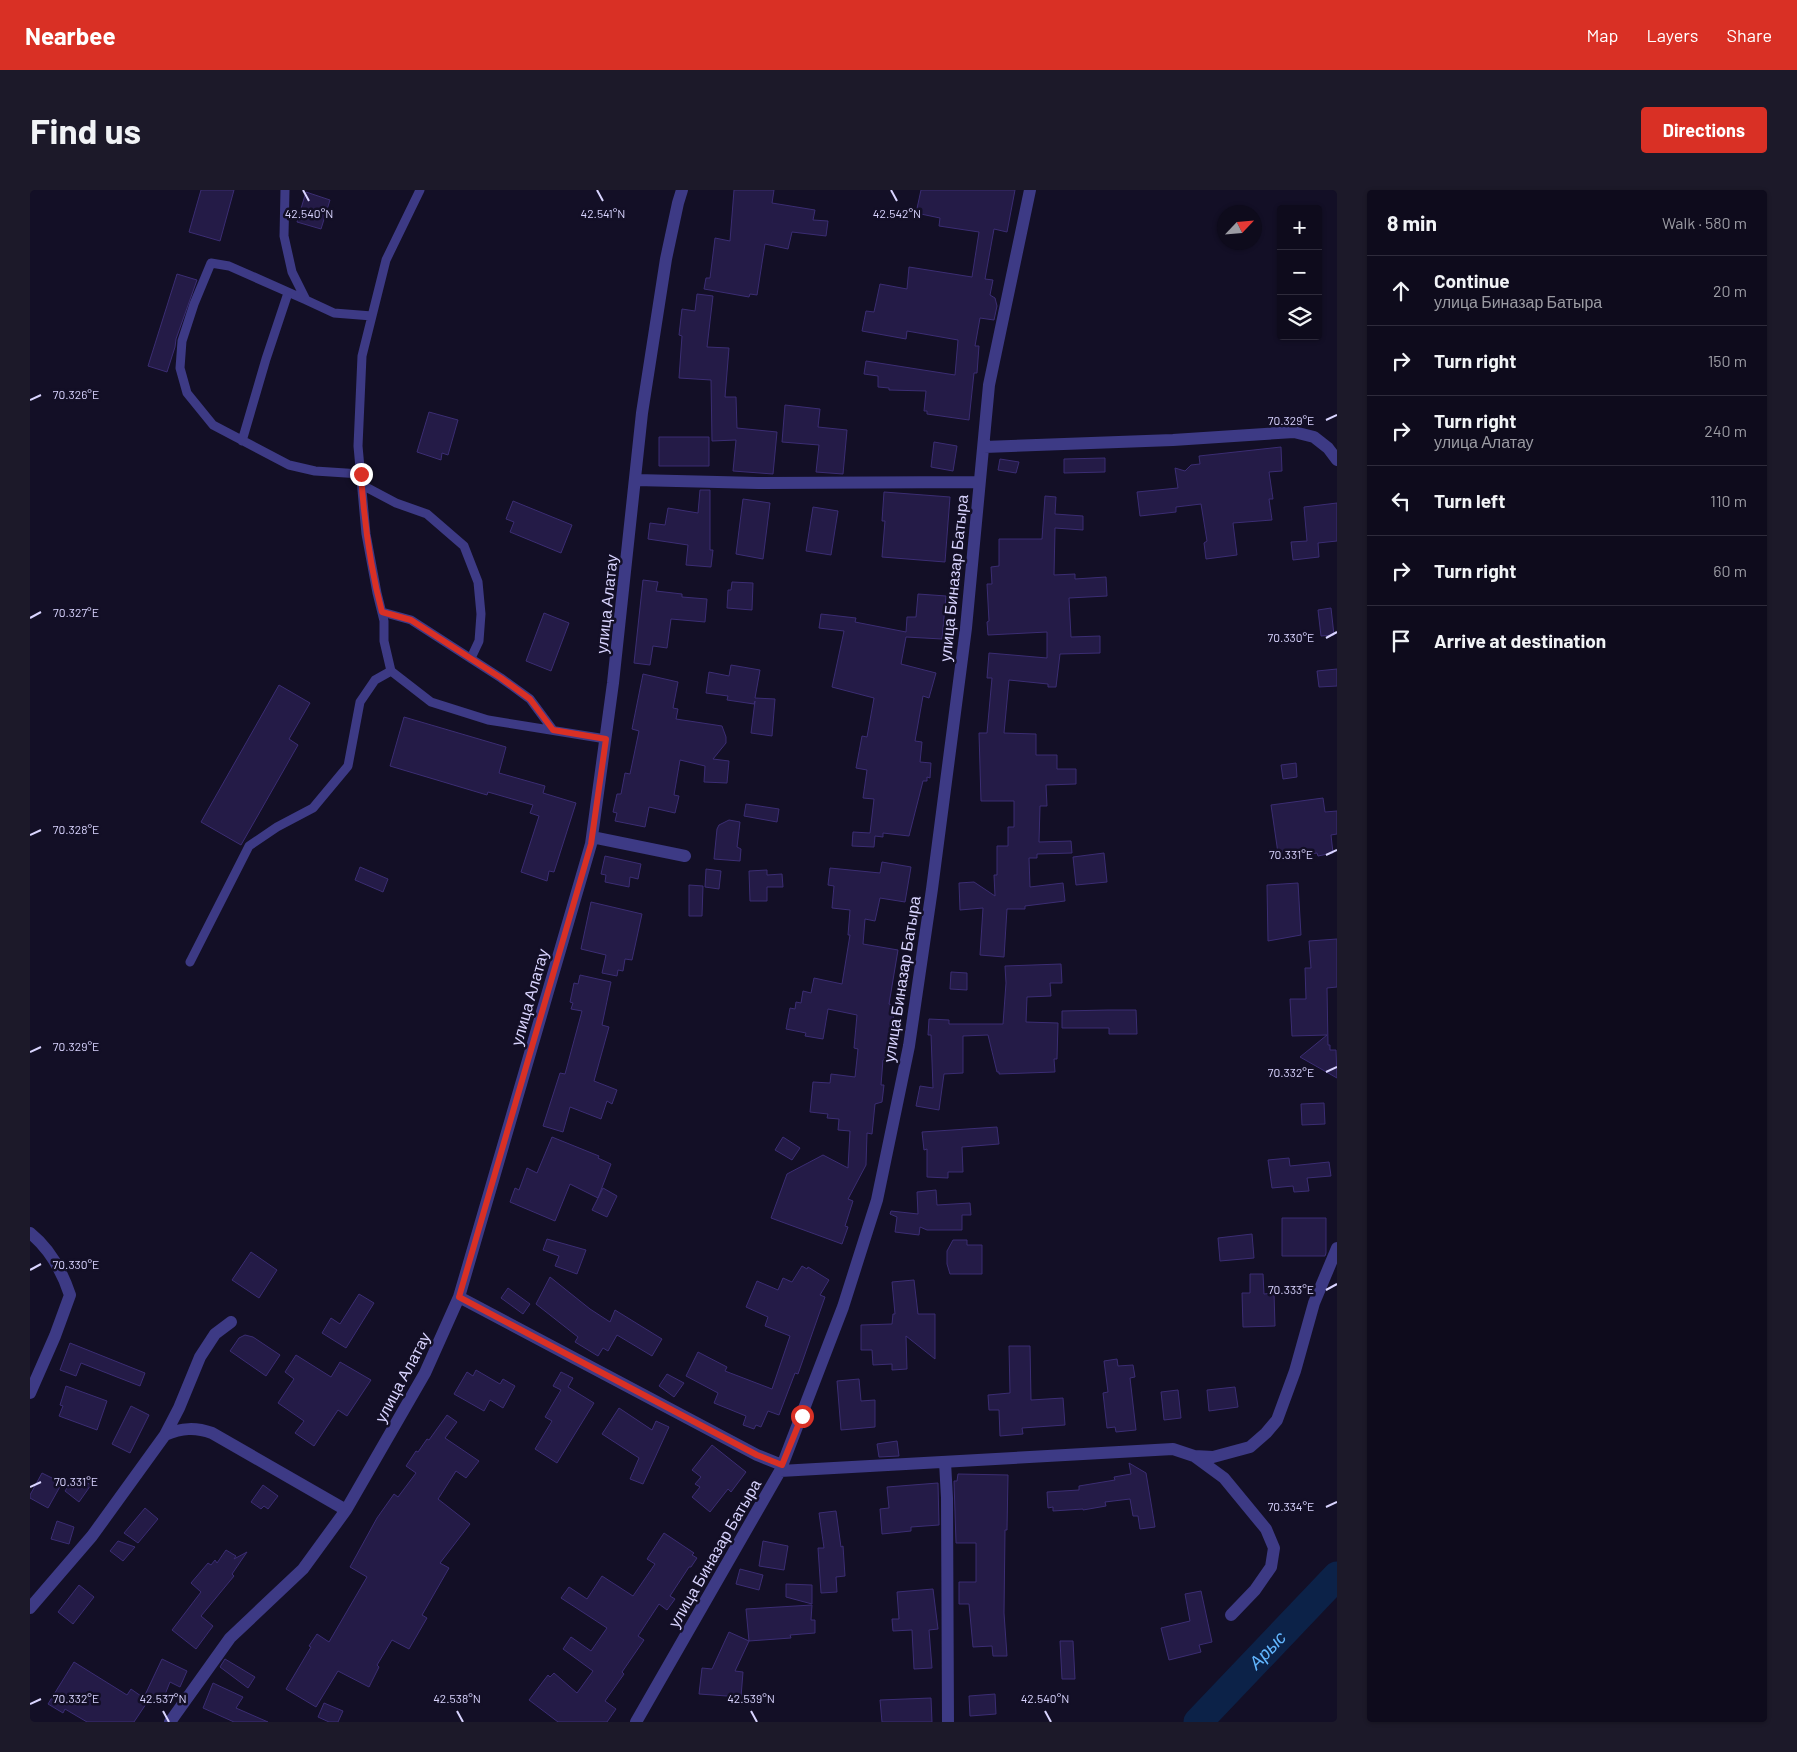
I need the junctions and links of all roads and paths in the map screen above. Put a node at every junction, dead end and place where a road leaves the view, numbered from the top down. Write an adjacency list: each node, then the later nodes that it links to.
1 (286, 190): 6 (lane)
2 (420, 190): 7 (lane)
3 (682, 190): 12 (street, улица Алатау)
4 (1030, 190): 9 (street, улица Биназар Батыра)
5 (288, 293): 6 (lane); 8 (lane); 8 (lane)
6 (306, 300): 7 (lane)
7 (372, 316): 11 (lane)
8 (242, 441): 11 (lane)
9 (984, 447): 10 (street); 13 (street, улица Биназар Батыра)
10 (1337, 460)
11 (361, 474): 14 (lane)
12 (636, 480): 13 (street); 19 (street, улица Алатау)
13 (979, 482): 31 (street, улица Биназар Батыра)
14 (362, 485): 15 (lane); 16 (lane)
15 (382, 612): 16 (lane); 17 (lane)
16 (470, 658): 18 (lane)
17 (391, 671): 18 (lane); 22 (lane)
18 (553, 730): 19 (lane)
19 (606, 739): 20 (street, улица Алатау)
20 (592, 838): 21 (street); 25 (street, улица Алатау)
21 (684, 856)
22 (190, 962)
23 (30, 1233): 27 (street)
24 (1337, 1248): 29 (street)
25 (459, 1297): 31 (street); 32 (street, улица Алатау)
26 (232, 1322): 28 (street)
27 (30, 1393)
28 (165, 1435): 32 (street); 33 (street)
29 (1194, 1456): 30 (street); 34 (street)
30 (945, 1462): 31 (street); 37 (street)
31 (781, 1468): 36 (street, улица Биназар Батыра)
32 (346, 1510): 35 (street, улица Алатау)
33 (30, 1608)
34 (1231, 1615)
35 (170, 1722)
36 (636, 1722)
37 (948, 1722)

